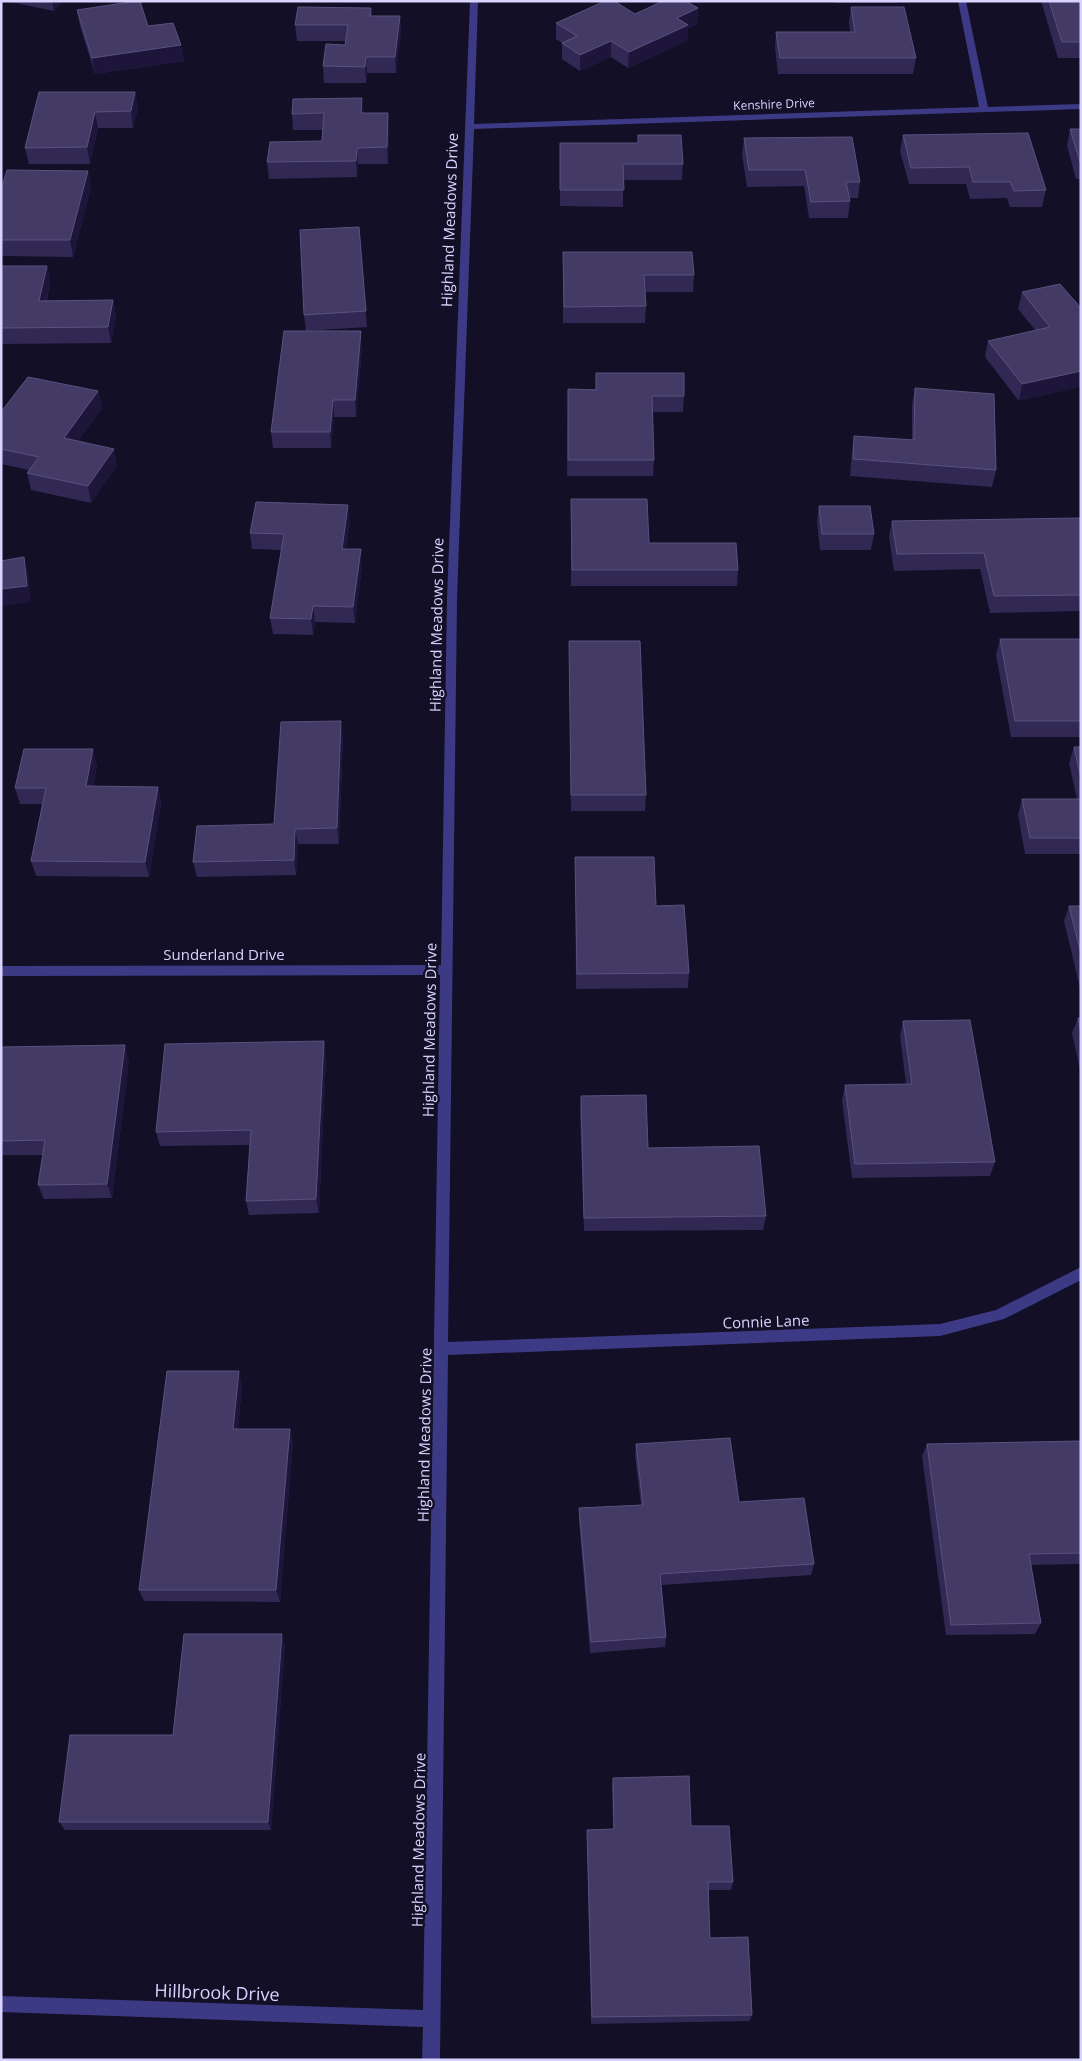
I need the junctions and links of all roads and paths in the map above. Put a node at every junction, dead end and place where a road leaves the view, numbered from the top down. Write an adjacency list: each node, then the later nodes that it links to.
1 (474, 1): 5 (street, Highland Meadows Drive)
2 (962, 1): 4 (street)
3 (1081, 106): 4 (street, Kenshire Drive)
4 (984, 110): 5 (street, Kenshire Drive)
5 (468, 127): 6 (street, Highland Meadows Drive)
6 (446, 970): 7 (street, Sunderland Drive); 9 (street, Highland Meadows Drive)
7 (1, 971)
8 (1081, 1272): 9 (street, Connie Lane)
9 (441, 1350): 11 (street, Highland Meadows Drive)
10 (1, 2004): 11 (street, Hillbrook Drive)
11 (431, 2019): 12 (street, Highland Meadows Drive)
12 (431, 2060)

